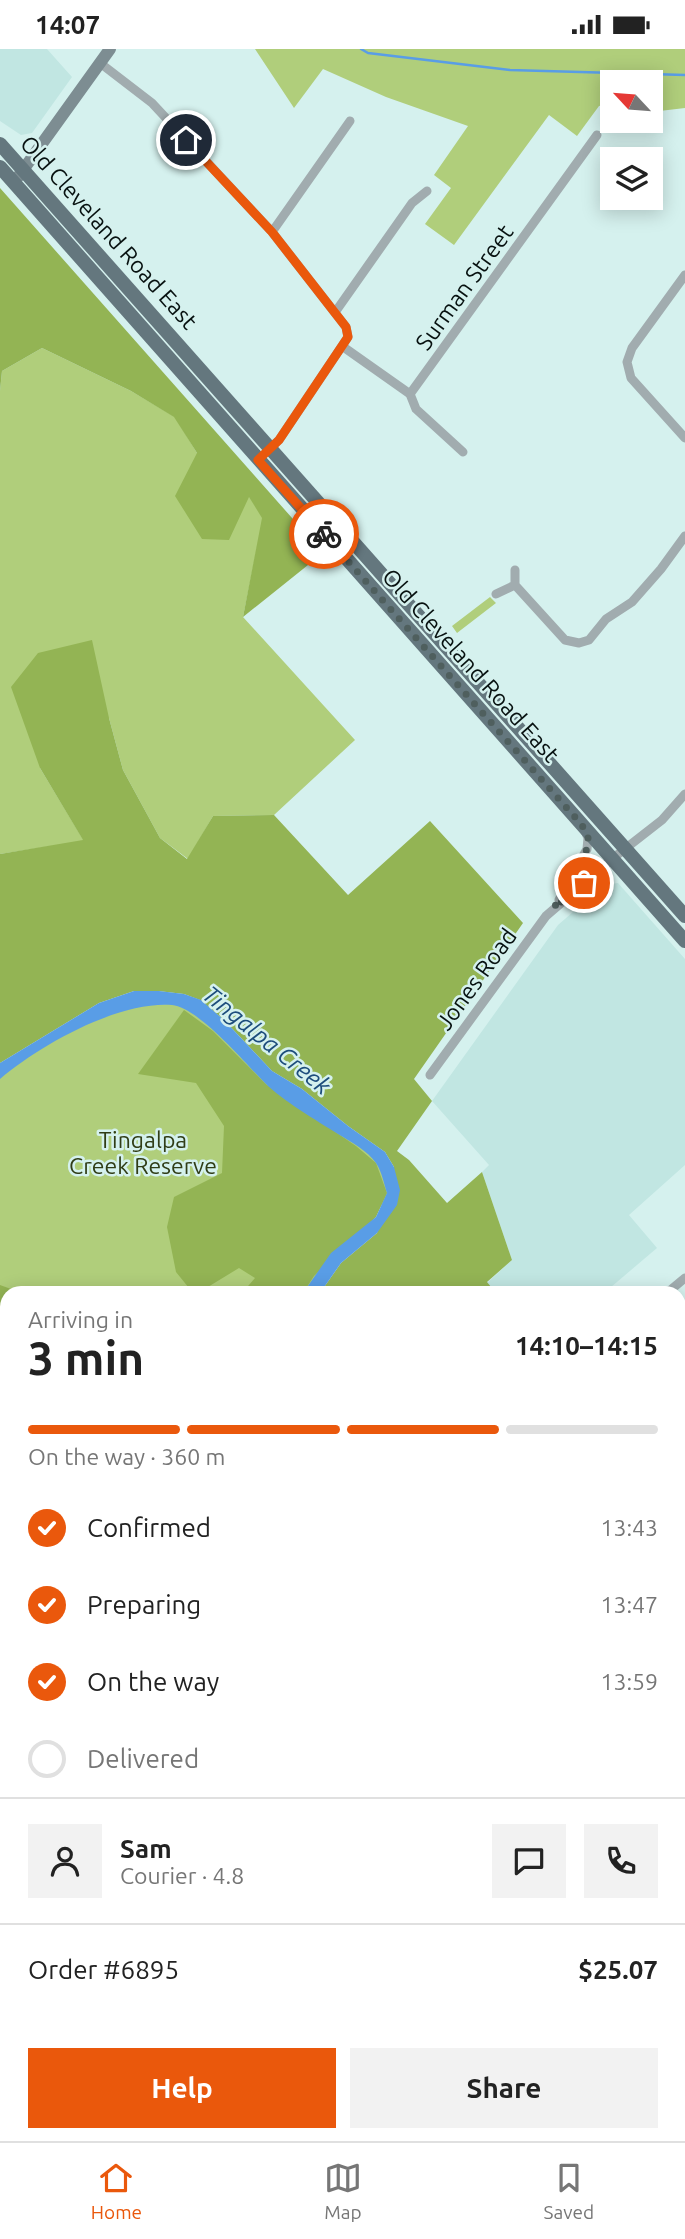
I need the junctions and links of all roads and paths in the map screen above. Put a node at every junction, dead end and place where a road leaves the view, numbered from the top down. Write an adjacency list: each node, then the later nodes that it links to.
1 (110, 49): 2 (street)
2 (100, 63): 7 (street); 10 (street)
3 (350, 121): 10 (street)
4 (597, 135): 14 (street, Surman Street)
5 (0, 144): 7 (main road, Old Cleveland Road East)
6 (0, 167): 8 (main road, Old Cleveland Road East)
7 (23, 170): 8 (street); 16 (main road, Old Cleveland Road East)
8 (14, 182): 18 (main road, Old Cleveland Road East)
9 (427, 191): 12 (street)
10 (272, 232): 12 (street)
11 (685, 275): 15 (street)
12 (336, 311): 13 (street)
13 (342, 346): 14 (street); 16 (street)
14 (410, 394): 17 (street)
15 (685, 438)
16 (270, 448): 18 (street); 25 (main road, Old Cleveland Road East)
17 (463, 452)
18 (258, 460): 24 (main road, Old Cleveland Road East)
19 (685, 536): 21 (street)
20 (515, 570): 21 (street)
21 (515, 585): 22 (street)
22 (496, 594)
23 (685, 794): 25 (street, Jones Road)
24 (582, 825): 26 (main road, Old Cleveland Road East); 27 (street, Jones Road)
25 (626, 850): 26 (street, Jones Road); 28 (main road, Old Cleveland Road East)
26 (612, 859): 27 (street, Jones Road); 29 (main road, Old Cleveland Road East)
27 (554, 908): 30 (street, Jones Road)
28 (685, 916)
29 (685, 941)
30 (430, 1075)

